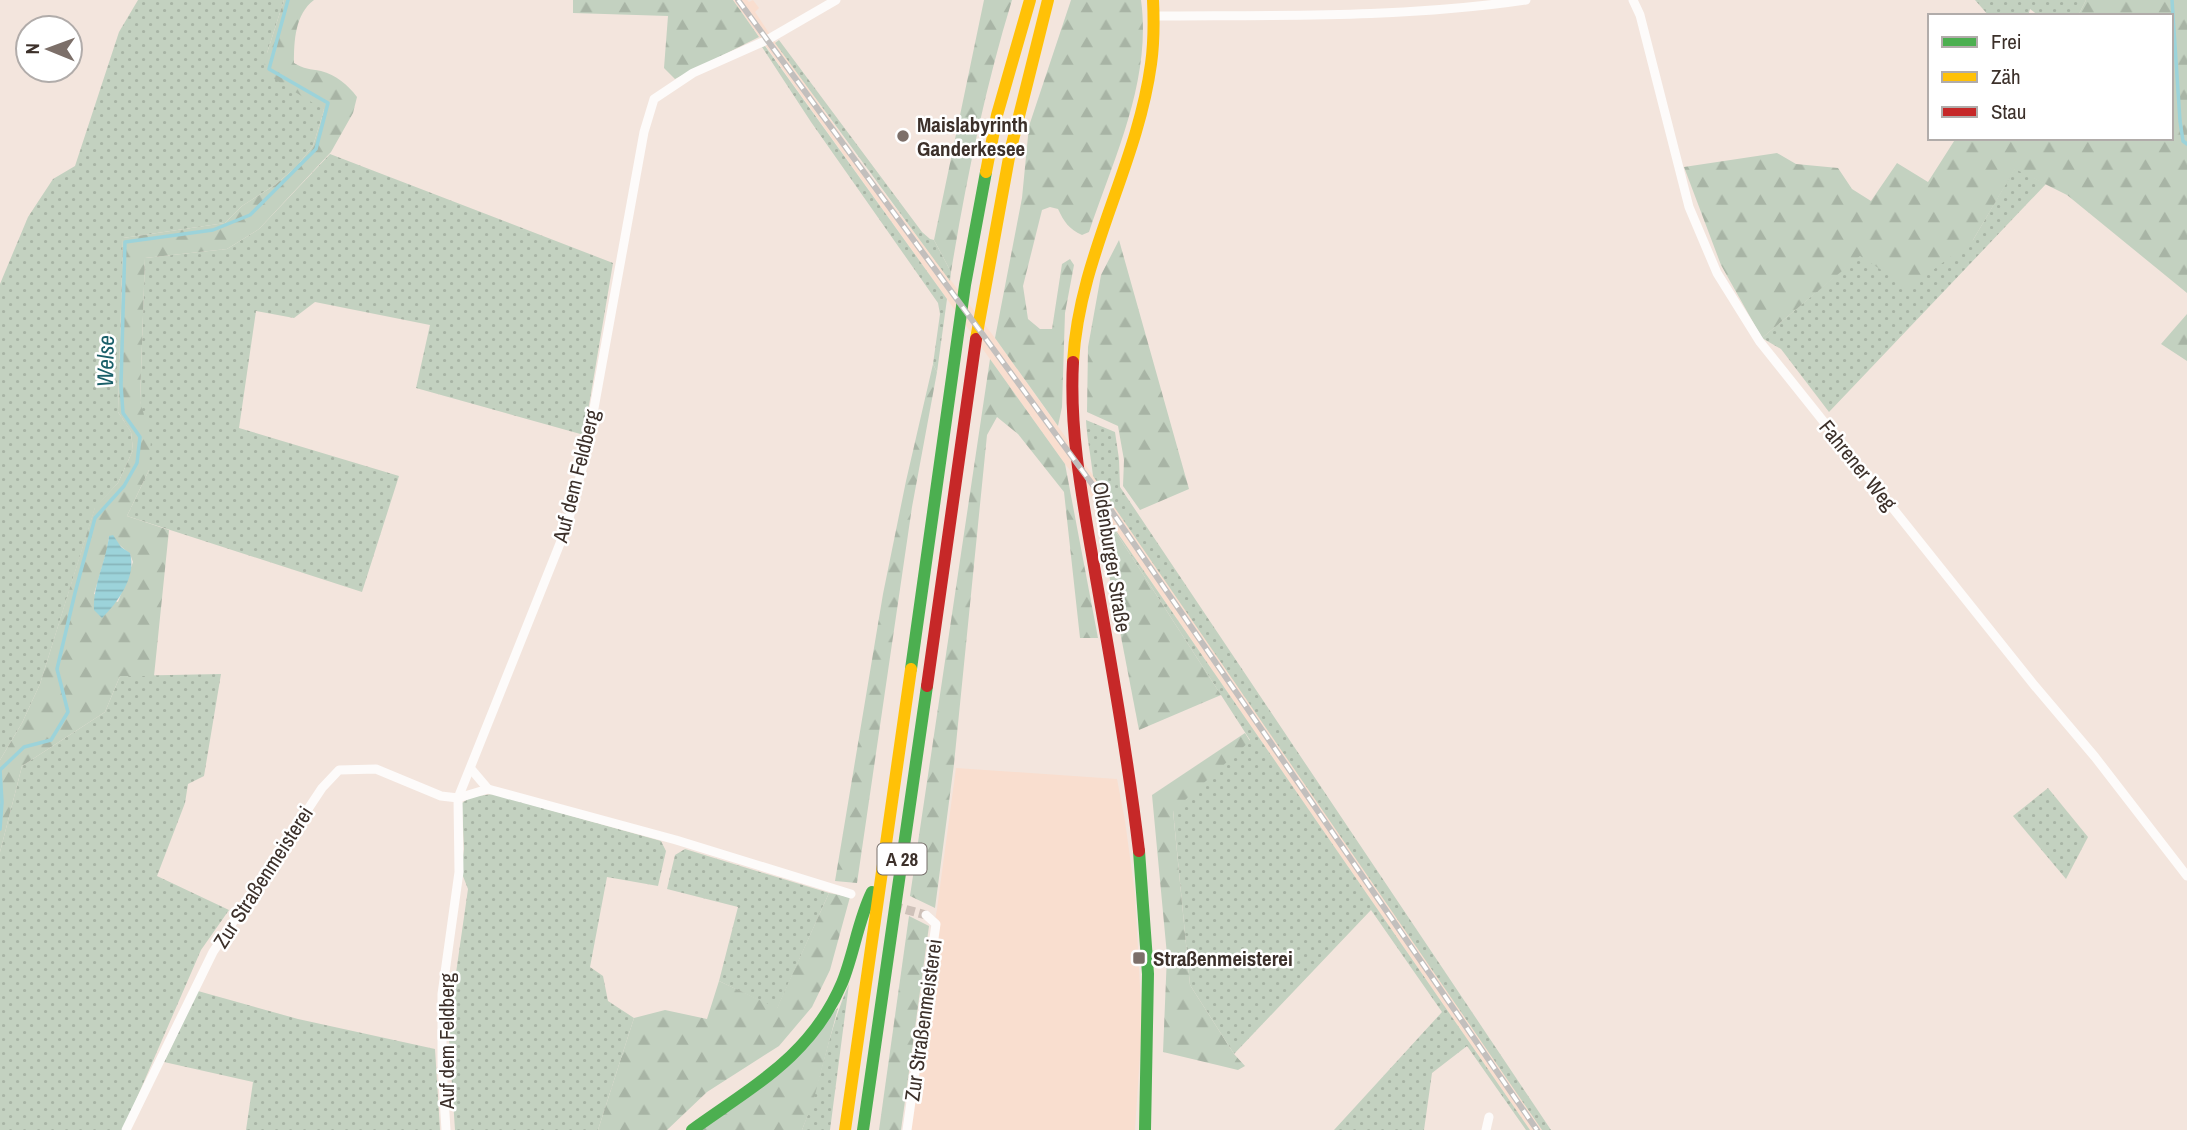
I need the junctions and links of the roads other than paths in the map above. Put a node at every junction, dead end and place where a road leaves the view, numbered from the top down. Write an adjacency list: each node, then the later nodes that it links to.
1 (836, 0): 8 (street, Auf dem Feldberg)
2 (1030, 0): 11 (main road, A 28)
3 (1048, 0): 20 (main road, A 28)
4 (1153, 0): 7 (main road, Oldenburger Straße)
5 (1526, 0): 7 (street)
6 (1633, 0): 12 (street, Fahrener Weg)
7 (1154, 16): 22 (main road, Oldenburger Straße)
8 (471, 769): 9 (street); 10 (street, Auf dem Feldberg)
9 (488, 789): 10 (street); 13 (street)
10 (458, 798): 16 (street, Zur Straßenmeisterei); 17 (street, Auf dem Feldberg)
11 (881, 874): 18 (main road); 19 (main road, A 28)
12 (2187, 876)
13 (851, 894)
14 (926, 915): 21 (street, Zur Straßenmeisterei)
15 (1489, 1117): 23 (street)
16 (126, 1130)
17 (446, 1130)
18 (692, 1130)
19 (845, 1130)
20 (863, 1130)
21 (907, 1130)
22 (1145, 1130)
23 (1486, 1130)

